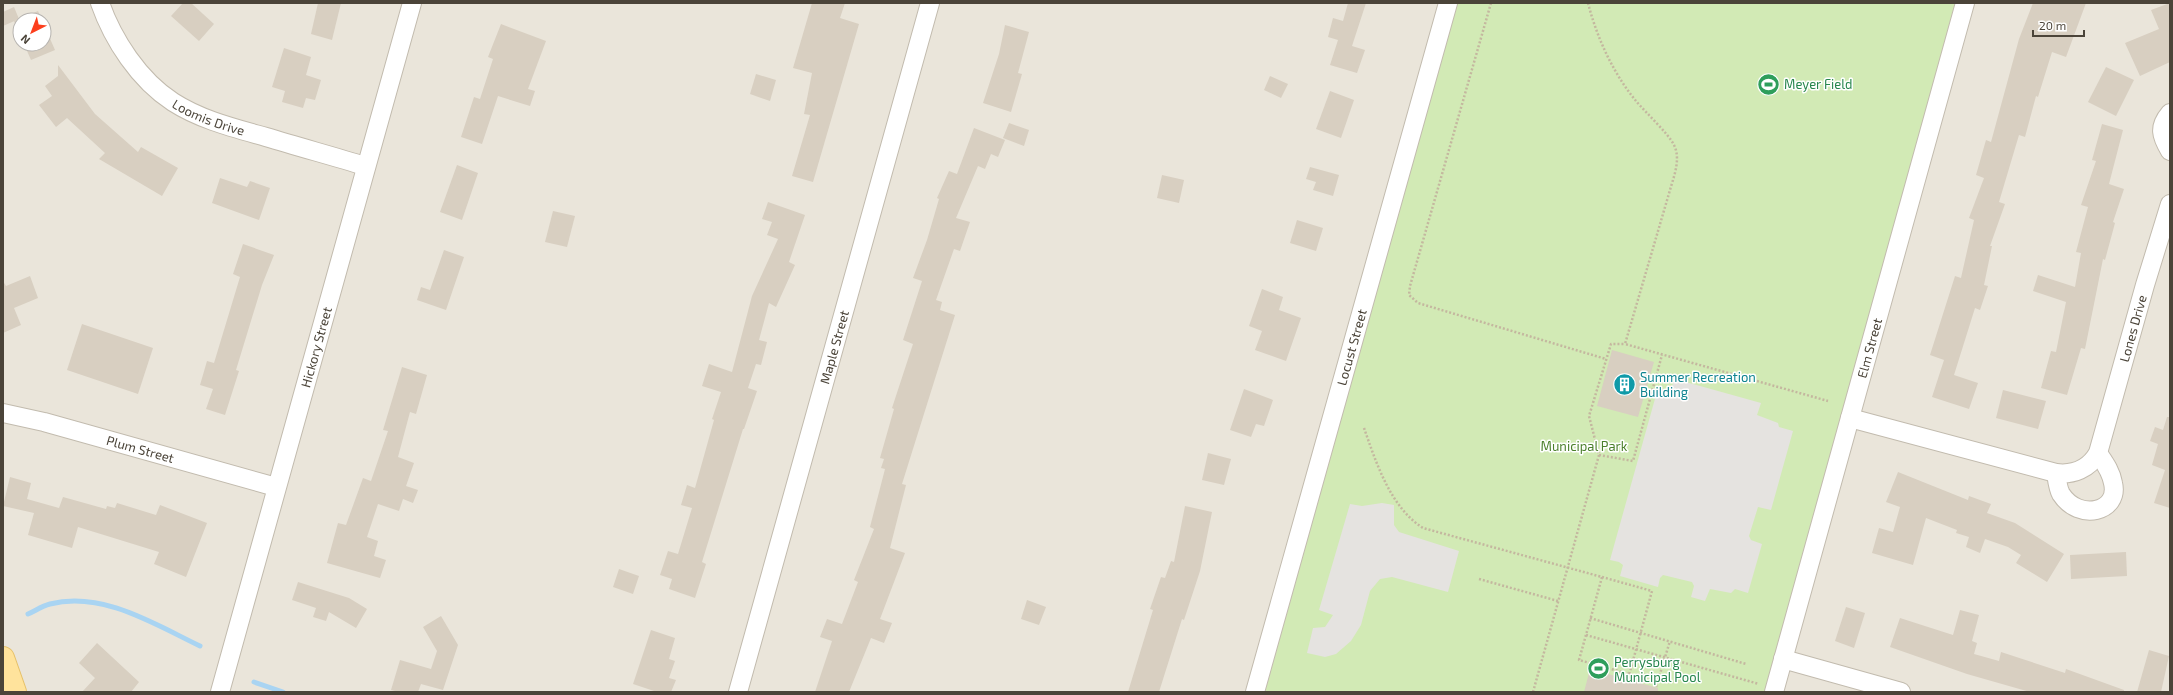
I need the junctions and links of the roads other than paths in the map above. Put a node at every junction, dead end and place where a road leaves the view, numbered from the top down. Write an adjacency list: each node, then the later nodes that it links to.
1 (100, 3): 8 (street, Loomis Drive)
2 (412, 3): 8 (street, Hickory Street)
3 (930, 3): 20 (street, Maple Street)
4 (1448, 3): 21 (street, Locust Street)
5 (1965, 3): 11 (street, Elm Street)
6 (2170, 114): 7 (street)
7 (2170, 151)
8 (365, 166): 14 (street, Hickory Street)
9 (2170, 204): 12 (street, Lones Drive)
10 (3, 413): 14 (street, Plum Street)
11 (1850, 418): 13 (street, Lones Drive); 16 (street, Elm Street)
12 (2098, 453): 13 (street, Lones Drive); 13 (street)
13 (2056, 473)
14 (276, 487): 19 (street, Hickory Street)
15 (3, 658): 18 (main road)
16 (1783, 659): 17 (street, Elm Street); 22 (street)
17 (1769, 689)
18 (15, 692)
19 (220, 692)
20 (738, 692)
21 (1256, 692)
22 (1901, 692)

